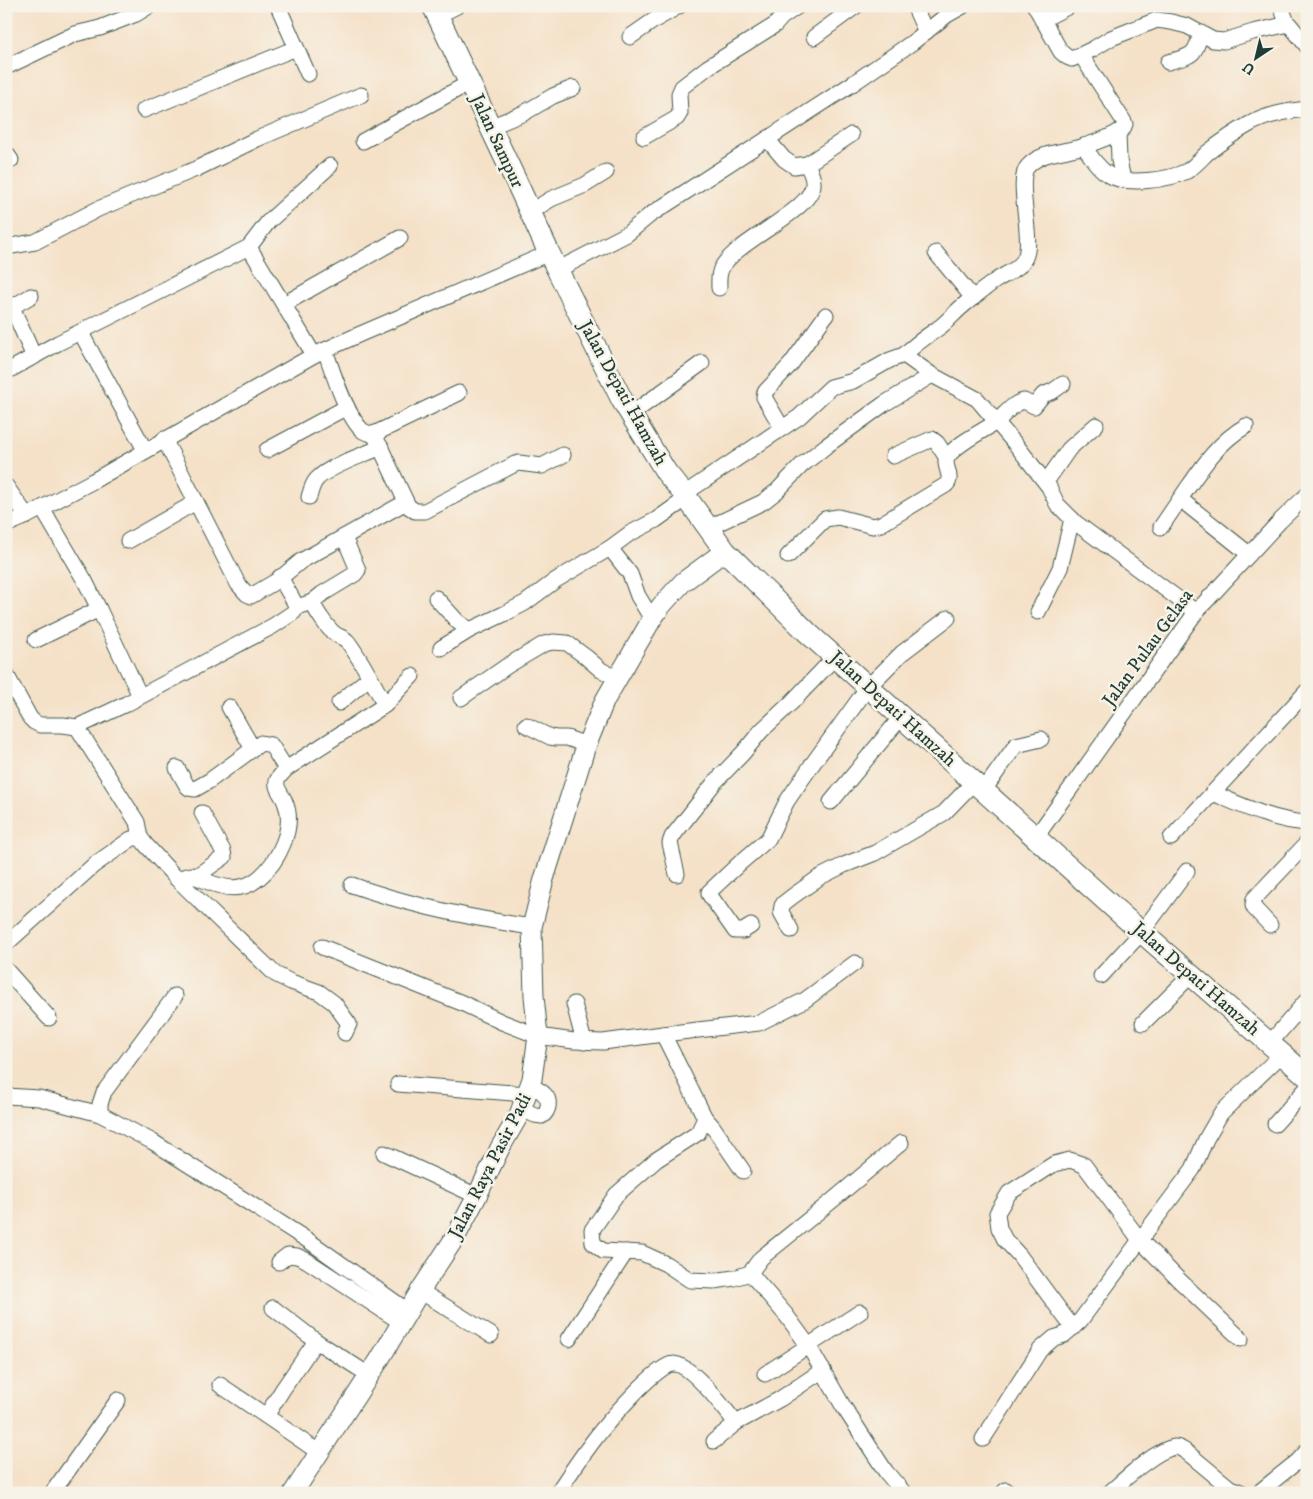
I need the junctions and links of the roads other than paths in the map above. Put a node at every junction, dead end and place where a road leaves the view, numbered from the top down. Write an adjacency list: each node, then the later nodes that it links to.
1 (149, 6): 23 (street)
2 (278, 6): 20 (street)
3 (457, 6): 12 (street)
4 (679, 6): 18 (street)
5 (798, 6): 33 (street)
6 (856, 6): 17 (street)
7 (914, 6): 15 (street)
8 (963, 6): 15 (street)
9 (1035, 6): 13 (street)
10 (1069, 6): 13 (street)
11 (1281, 6): 14 (street)
12 (435, 11): 25 (main road, Jalan Sampur)
13 (1042, 20): 21 (street)
14 (1287, 23): 16 (street); 19 (street)
15 (926, 32): 34 (street)
16 (1200, 33): 21 (street); 22 (street)
17 (814, 37)
18 (630, 38)
19 (1307, 46)
20 (296, 48): 24 (street); 29 (street)
21 (1081, 55): 31 (street)
22 (1168, 62)
23 (6, 67)
24 (308, 74)
25 (469, 83): 30 (main road, Jalan Sampur); 35 (street)
26 (573, 88): 30 (street)
27 (361, 95): 43 (street)
28 (1307, 109): 40 (street)
29 (144, 110)
30 (490, 127): 41 (main road, Jalan Sampur)
31 (1118, 132): 36 (street); 40 (street)
32 (852, 135): 37 (street)
33 (644, 137)
34 (767, 139): 37 (street); 46 (street)
35 (363, 141)
36 (1084, 146): 40 (street); 49 (street)
37 (806, 164): 47 (street)
38 (330, 166): 44 (street)
39 (606, 172): 41 (street)
40 (1123, 180)
41 (530, 212): 46 (main road, Jalan Sampur)
42 (400, 238): 50 (street)
43 (6, 247)
44 (249, 247): 50 (street); 52 (street)
45 (936, 253): 49 (street)
46 (555, 266): 53 (street); 62 (main road, Jalan Depati Hamzah)
47 (719, 288)
48 (31, 296): 55 (street)
49 (973, 298): 54 (street)
50 (284, 304): 53 (street)
51 (826, 315): 66 (street)
52 (81, 332): 55 (street); 69 (street)
53 (320, 353): 61 (street); 67 (street)
54 (904, 355): 58 (street); 66 (street)
55 (34, 357): 57 (street)
56 (702, 363): 62 (street)
57 (6, 372)
58 (932, 375): 63 (street); 87 (street)
59 (1063, 384): 63 (street)
60 (459, 393): 68 (street)
61 (347, 406): 68 (street); 70 (street)
62 (630, 415): 77 (main road, Jalan Depati Hamzah)
63 (997, 421): 73 (street); 74 (street)
64 (1096, 425): 74 (street)
65 (1246, 426): 79 (street)
66 (782, 428): 77 (street)
67 (164, 440): 69 (street); 80 (street)
68 (377, 441): 78 (street); 81 (street)
69 (145, 450): 82 (street)
70 (267, 450)
71 (563, 455): 81 (street)
72 (894, 456): 73 (street)
73 (947, 458): 93 (street)
74 (1046, 482): 84 (street)
75 (6, 486): 83 (street)
76 (1307, 495): 92 (street, Jalan Pulau Gelasa)
77 (686, 496): 87 (main road, Jalan Depati Hamzah); 90 (street)
78 (309, 497)
79 (1180, 500): 86 (street); 92 (street)
80 (196, 502): 89 (street); 94 (street)
81 (406, 502): 88 (street)
82 (42, 508): 83 (street); 98 (street)
83 (27, 516): 85 (street)
84 (1072, 519): 99 (street); 100 (street)
85 (6, 525)
86 (1161, 527)
87 (708, 528): 91 (main road, Jalan Depati Hamzah)
88 (344, 537): 94 (street); 96 (street)
89 (128, 541)
90 (610, 548): 101 (street); 103 (street)
91 (725, 551): 101 (street, Jalan Raya Pasir Padi); 106 (main road, Jalan Depati Hamzah)
92 (1249, 554): 100 (street, Jalan Pulau Gelasa)
93 (788, 556)
94 (280, 578): 97 (street)
95 (436, 598): 103 (street)
96 (312, 602): 97 (street); 108 (street)
97 (297, 607): 113 (street)
98 (99, 609): 104 (street); 113 (street)
99 (1038, 612)
100 (1196, 612): 132 (street, Jalan Pulau Gelasa)
101 (652, 618): 110 (street, Jalan Raya Pasir Padi)
102 (948, 618): 111 (street)
103 (470, 630): 105 (street)
104 (36, 640)
105 (440, 648)
106 (834, 657): 111 (main road, Jalan Depati Hamzah); 136 (street)
107 (6, 674): 120 (street)
108 (370, 676): 115 (street); 116 (street)
109 (412, 676): 116 (street)
110 (617, 678): 114 (street); 122 (street, Jalan Raya Pasir Padi)
111 (868, 687): 118 (main road, Jalan Depati Hamzah); 141 (street)
112 (1307, 691): 127 (street)
113 (140, 696): 120 (street)
114 (461, 698)
115 (339, 703)
116 (385, 705): 125 (street)
117 (229, 708): 123 (street)
118 (902, 716): 126 (main road, Jalan Depati Hamzah); 128 (street)
119 (526, 725): 122 (street)
120 (77, 728): 131 (street)
121 (1041, 739): 126 (street)
122 (587, 745): 142 (street, Jalan Raya Pasir Padi)
123 (253, 749): 124 (street); 125 (street)
124 (177, 768)
125 (286, 770): 137 (street)
126 (979, 786): 132 (main road, Jalan Depati Hamzah); 143 (street)
127 (1213, 793): 130 (street); 133 (street)
128 (831, 802)
129 (202, 813): 137 (street)
130 (1307, 823)
131 (140, 837): 138 (street); 145 (street)
132 (1036, 837): 144 (main road, Jalan Depati Hamzah)
133 (1171, 838)
134 (1307, 843): 140 (street)
135 (1187, 871): 144 (street)
136 (677, 874)
137 (196, 877): 138 (street)
138 (177, 878): 156 (street)
139 (352, 885): 142 (street)
140 (1270, 925)
141 (751, 926)
142 (532, 927): 158 (street, Jalan Raya Pasir Padi)
143 (791, 930)
144 (1142, 932): 149 (main road, Jalan Depati Hamzah); 150 (street)
145 (6, 944)
146 (322, 947): 158 (street)
147 (855, 963): 157 (street)
148 (6, 970): 154 (street)
149 (1191, 975): 155 (street); 160 (main road, Jalan Depati Hamzah)
150 (1101, 976)
151 (175, 996): 166 (street)
152 (1307, 1000): 160 (street)
153 (574, 1004): 159 (street)
154 (50, 1018)
155 (1143, 1023)
156 (345, 1033)
157 (663, 1034): 159 (street); 167 (street)
158 (538, 1036): 159 (street); 165 (street, Jalan Raya Pasir Padi)
159 (584, 1042)
160 (1276, 1049): 161 (main road, Jalan Depati Hamzah); 173 (street)
161 (1307, 1076)
162 (398, 1084): 165 (street)
163 (1307, 1088): 168 (street)
164 (6, 1096): 166 (street)
165 (526, 1096): 172 (street, Jalan Raya Pasir Padi)
166 (100, 1114): 180 (street)
167 (704, 1118): 171 (street); 174 (street)
168 (1274, 1124)
169 (901, 1143): 176 (street)
170 (384, 1153): 172 (street)
171 (743, 1171)
172 (477, 1196): 177 (street, Jalan Raya Pasir Padi)
173 (1140, 1240): 181 (street); 181 (street); 184 (street)
174 (626, 1252): 176 (street); 183 (street)
175 (279, 1262): 180 (street)
176 (750, 1272): 186 (street)
177 (420, 1291): 180 (street, Jalan Raya Pasir Padi); 182 (street)
178 (273, 1308): 185 (street)
179 (860, 1312): 186 (street)
180 (405, 1317): 189 (street, Jalan Raya Pasir Padi)
181 (1073, 1328): 194 (street)
182 (491, 1335)
183 (568, 1339)
184 (1241, 1339)
185 (316, 1341): 189 (street); 192 (street)
186 (808, 1345): 187 (street); 188 (street)
187 (823, 1370): 193 (street); 201 (street)
188 (765, 1374)
189 (369, 1375): 196 (street, Jalan Raya Pasir Padi)
190 (220, 1385): 192 (street)
191 (118, 1400): 198 (street)
192 (266, 1416): 196 (street)
193 (736, 1423): 195 (street); 200 (street)
194 (983, 1439)
195 (714, 1441)
196 (320, 1452): 199 (street, Jalan Raya Pasir Padi)
197 (1307, 1452): 204 (street)
198 (52, 1493)
199 (293, 1493)
200 (557, 1493)
201 (904, 1493)
202 (1109, 1493): 203 (street)
203 (1242, 1493)
204 (1258, 1493)

